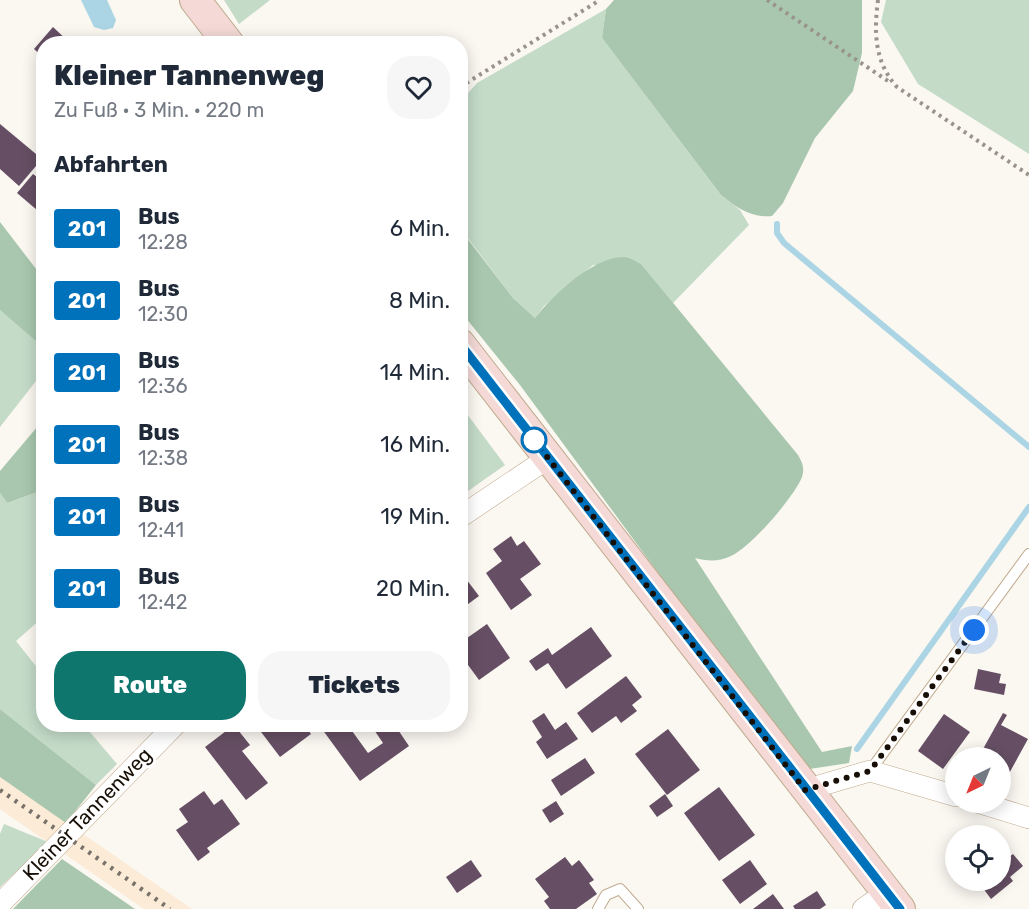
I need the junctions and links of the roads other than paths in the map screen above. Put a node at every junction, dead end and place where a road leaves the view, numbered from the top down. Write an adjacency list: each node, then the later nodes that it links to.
1 (195, 0): 2 (main road)
2 (223, 36)
3 (468, 354): 4 (main road)
4 (548, 458): 5 (street); 9 (main road)
5 (468, 512)
6 (1029, 554): 8 (lane)
7 (168, 732): 13 (street, Kleiner Tannenweg)
8 (870, 771): 9 (street); 10 (street)
9 (805, 790): 14 (main road)
10 (945, 793)
11 (1011, 812): 12 (street)
12 (1029, 818)
13 (0, 904)
14 (883, 904)
15 (598, 909): 16 (lane)
16 (638, 909)

